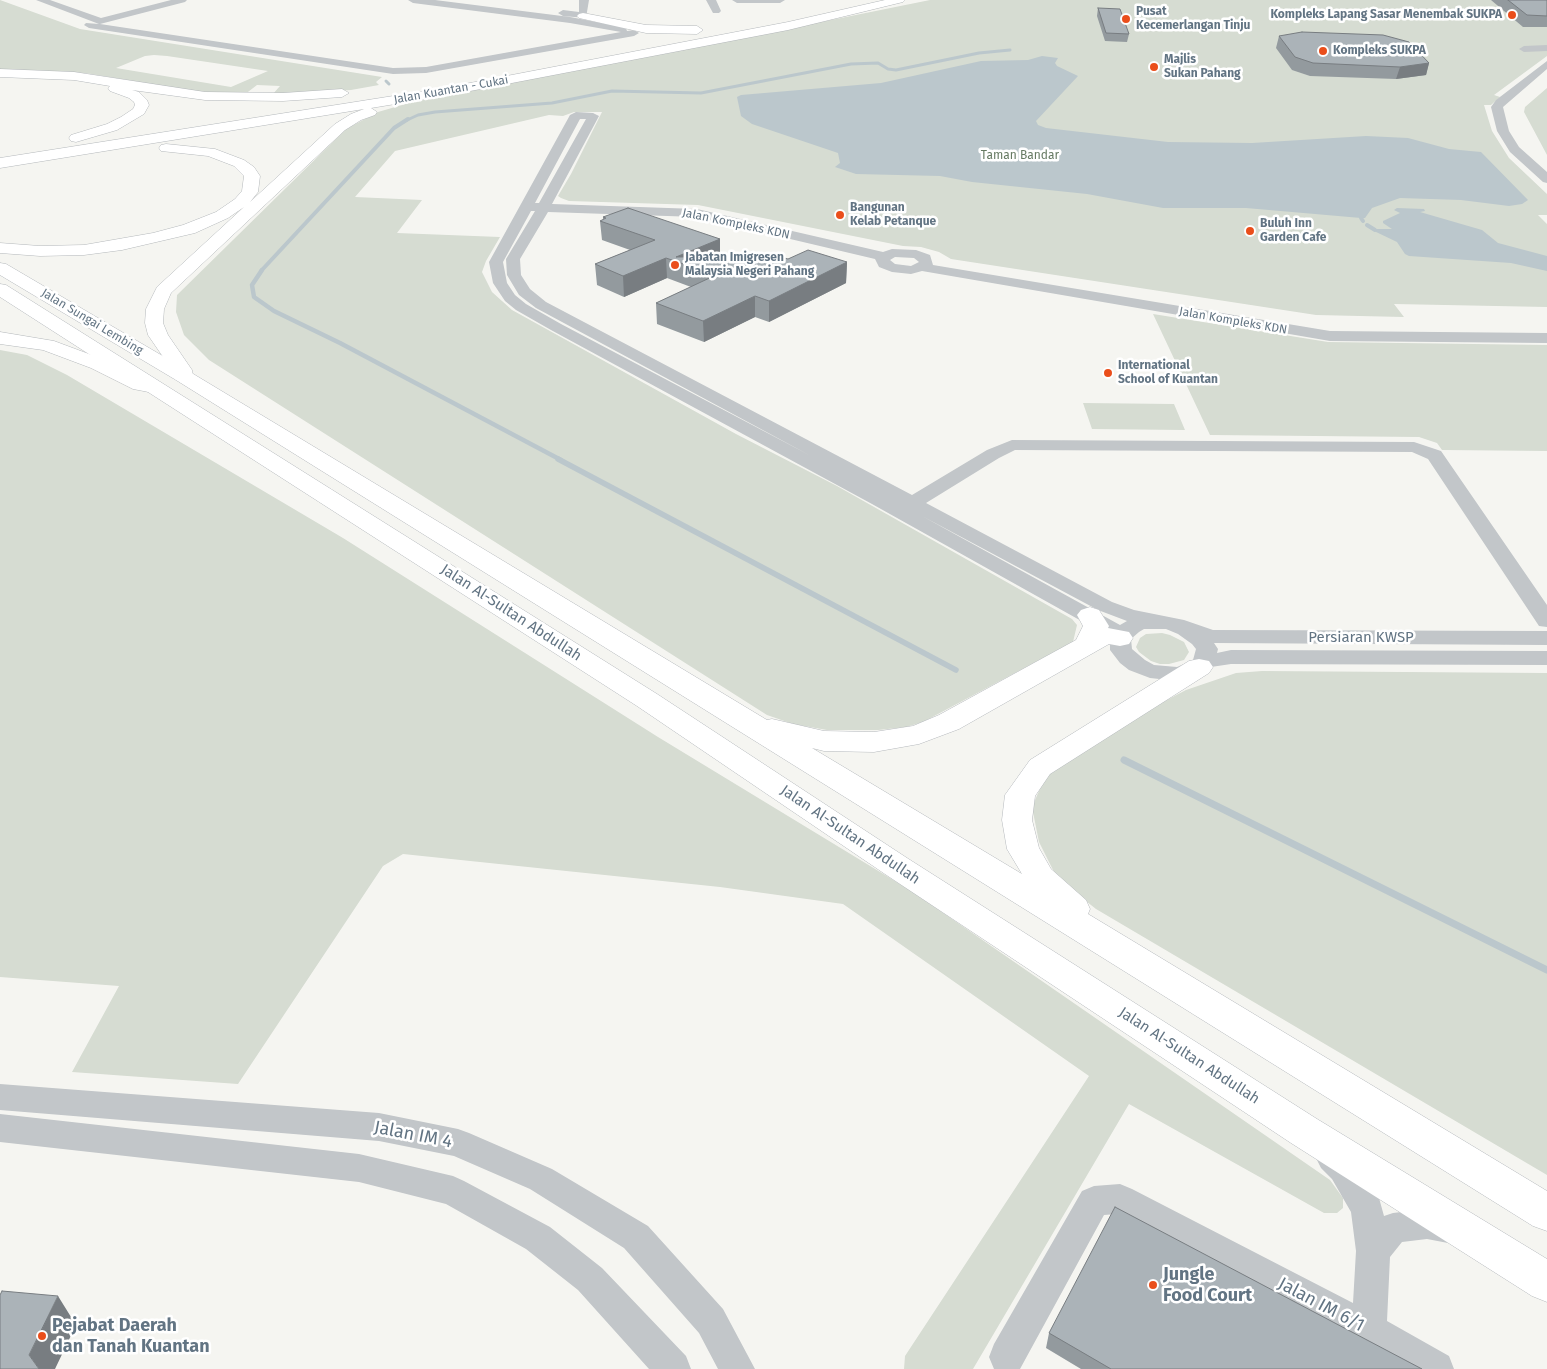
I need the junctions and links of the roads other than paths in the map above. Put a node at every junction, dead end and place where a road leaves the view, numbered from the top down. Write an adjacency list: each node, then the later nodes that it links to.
1 (41, 0): 10 (street)
2 (413, 0): 16 (street)
3 (458, 0): 11 (street)
4 (584, 0): 13 (street)
5 (711, 0): 12 (street)
6 (737, 0): 7 (street)
7 (780, 0)
8 (866, 0): 15 (main road, Jalan Kuantan - Cukai)
9 (899, 0): 23 (main road, Jalan Kuantan - Cukai)
10 (175, 1)
11 (475, 1): 13 (street)
12 (716, 11)
13 (583, 16): 15 (main road)
14 (89, 25): 16 (street)
15 (737, 28): 19 (main road, Jalan Kuantan - Cukai)
16 (634, 33): 19 (main road)
17 (1547, 48): 18 (street)
18 (1524, 49)
19 (566, 61): 23 (main road, Jalan Kuantan - Cukai)
20 (1547, 64): 32 (street)
21 (0, 75): 25 (main road); 28 (main road)
22 (1540, 85): 26 (street)
23 (443, 87): 24 (main road); 28 (main road, Jalan Kuantan - Cukai); 29 (main road, Jalan Kuantan - Cukai); 41 (main road)
24 (388, 88)
25 (359, 91)
26 (1514, 106)
27 (1532, 151): 31 (street)
28 (7, 153)
29 (60, 154): 30 (main road, Jalan Kuantan - Cukai); 34 (main road)
30 (0, 164)
31 (1547, 164)
32 (1547, 179)
33 (535, 207): 33 (street); 38 (street, Jalan Kompleks KDN); 43 (street)
34 (0, 248)
35 (0, 268): 41 (main road, Jalan Sungai Lembing)
36 (0, 290): 42 (main road, Jalan Sungai Lembing)
37 (1547, 328): 38 (street, Jalan Kompleks KDN)
38 (1329, 332): 40 (street, Jalan Kompleks KDN)
39 (0, 338): 42 (main road)
40 (1547, 338)
41 (183, 376): 53 (main road, Jalan Al-Sultan Abdullah)
42 (154, 387): 57 (main road, Jalan Al-Sultan Abdullah)
43 (886, 496): 44 (street); 45 (street)
44 (913, 503): 46 (street); 47 (street)
45 (1090, 615): 48 (street); 50 (main road)
46 (1547, 621)
47 (1171, 624): 48 (street, Persiaran KWSP); 49 (street, Persiaran KWSP); 52 (street)
48 (1121, 636): 50 (main road); 52 (street, Persiaran KWSP)
49 (1547, 638)
50 (1087, 646): 53 (main road)
51 (1547, 658): 52 (street, Persiaran KWSP)
52 (1202, 665): 54 (main road)
53 (729, 711): 54 (main road, Jalan Al-Sultan Abdullah)
54 (1112, 945): 58 (main road, Jalan Al-Sultan Abdullah)
55 (0, 1097): 65 (street, Jalan IM 4)
56 (0, 1128): 64 (street)
57 (1304, 1131): 59 (main road, Jalan Al-Sultan Abdullah); 60 (street)
58 (1547, 1213)
59 (1469, 1233): 60 (street); 61 (main road, Jalan Al-Sultan Abdullah)
60 (1373, 1251): 62 (street)
61 (1547, 1282)
62 (1369, 1330): 63 (street, Jalan IM 6/1); 66 (street, Jalan IM 6/1)
63 (1007, 1357)
64 (673, 1369)
65 (737, 1369)
66 (1436, 1369)

